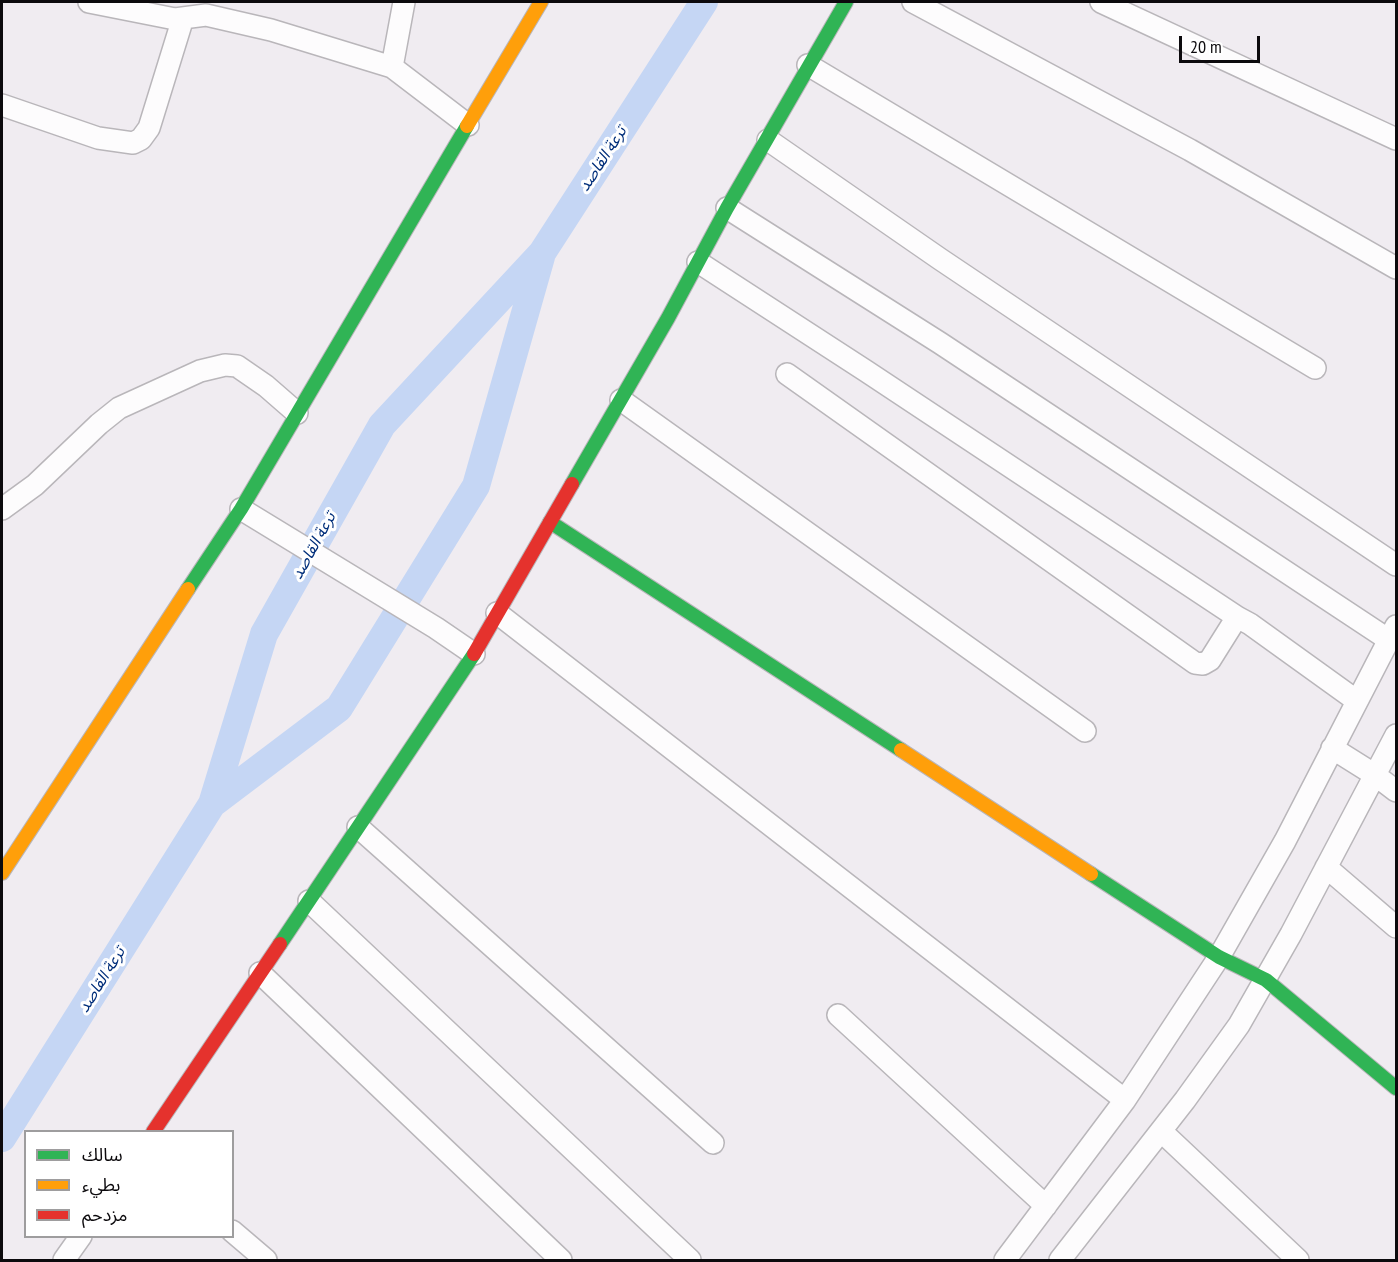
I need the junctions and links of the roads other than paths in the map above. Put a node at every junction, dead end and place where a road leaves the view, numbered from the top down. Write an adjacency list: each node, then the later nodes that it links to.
1 (89, 2): 7 (street)
2 (404, 2): 9 (street)
3 (541, 2): 11 (street)
4 (846, 2): 8 (street)
5 (913, 2): 16 (street)
6 (1101, 2): 12 (street)
7 (183, 18): 9 (street); 10 (street)
8 (808, 66): 13 (street); 17 (street)
9 (392, 67): 11 (street)
10 (2, 105)
11 (468, 125): 20 (street)
12 (1396, 139)
13 (768, 140): 14 (street); 24 (street)
14 (727, 208): 15 (street); 27 (street)
15 (698, 262): 19 (street); 26 (street)
16 (1396, 268)
17 (1315, 368)
18 (786, 374): 26 (street)
19 (621, 400): 23 (street); 30 (street)
20 (297, 413): 21 (street); 22 (street)
21 (2, 509)
22 (241, 509): 28 (street); 37 (street)
23 (550, 522): 25 (street); 40 (street)
24 (1396, 565)
25 (496, 613): 28 (street); 45 (street)
26 (1237, 617): 29 (street)
27 (1393, 633): 29 (street)
28 (474, 654): 35 (street)
29 (1357, 700): 32 (street)
30 (1085, 731)
31 (1396, 735): 33 (street)
32 (1332, 748): 33 (street); 40 (street)
33 (1375, 775): 34 (street); 36 (street)
34 (1396, 791)
35 (358, 827): 38 (street); 48 (street)
36 (1326, 867): 39 (street); 42 (street)
37 (2, 873)
38 (309, 901): 41 (street); 55 (street)
39 (1396, 927)
40 (1219, 957): 42 (street); 45 (street)
41 (260, 973): 46 (street); 54 (street)
42 (1266, 980): 44 (street); 47 (street)
43 (838, 1016): 49 (street)
44 (1396, 1088)
45 (1125, 1100): 49 (street)
46 (154, 1130)
47 (1161, 1131): 57 (street); 58 (street)
48 (713, 1143)
49 (1046, 1206): 56 (street)
50 (234, 1234): 53 (street)
51 (80, 1238): 52 (street)
52 (64, 1260)
53 (266, 1260)
54 (561, 1260)
55 (690, 1260)
56 (1005, 1260)
57 (1060, 1260)
58 (1298, 1260)

